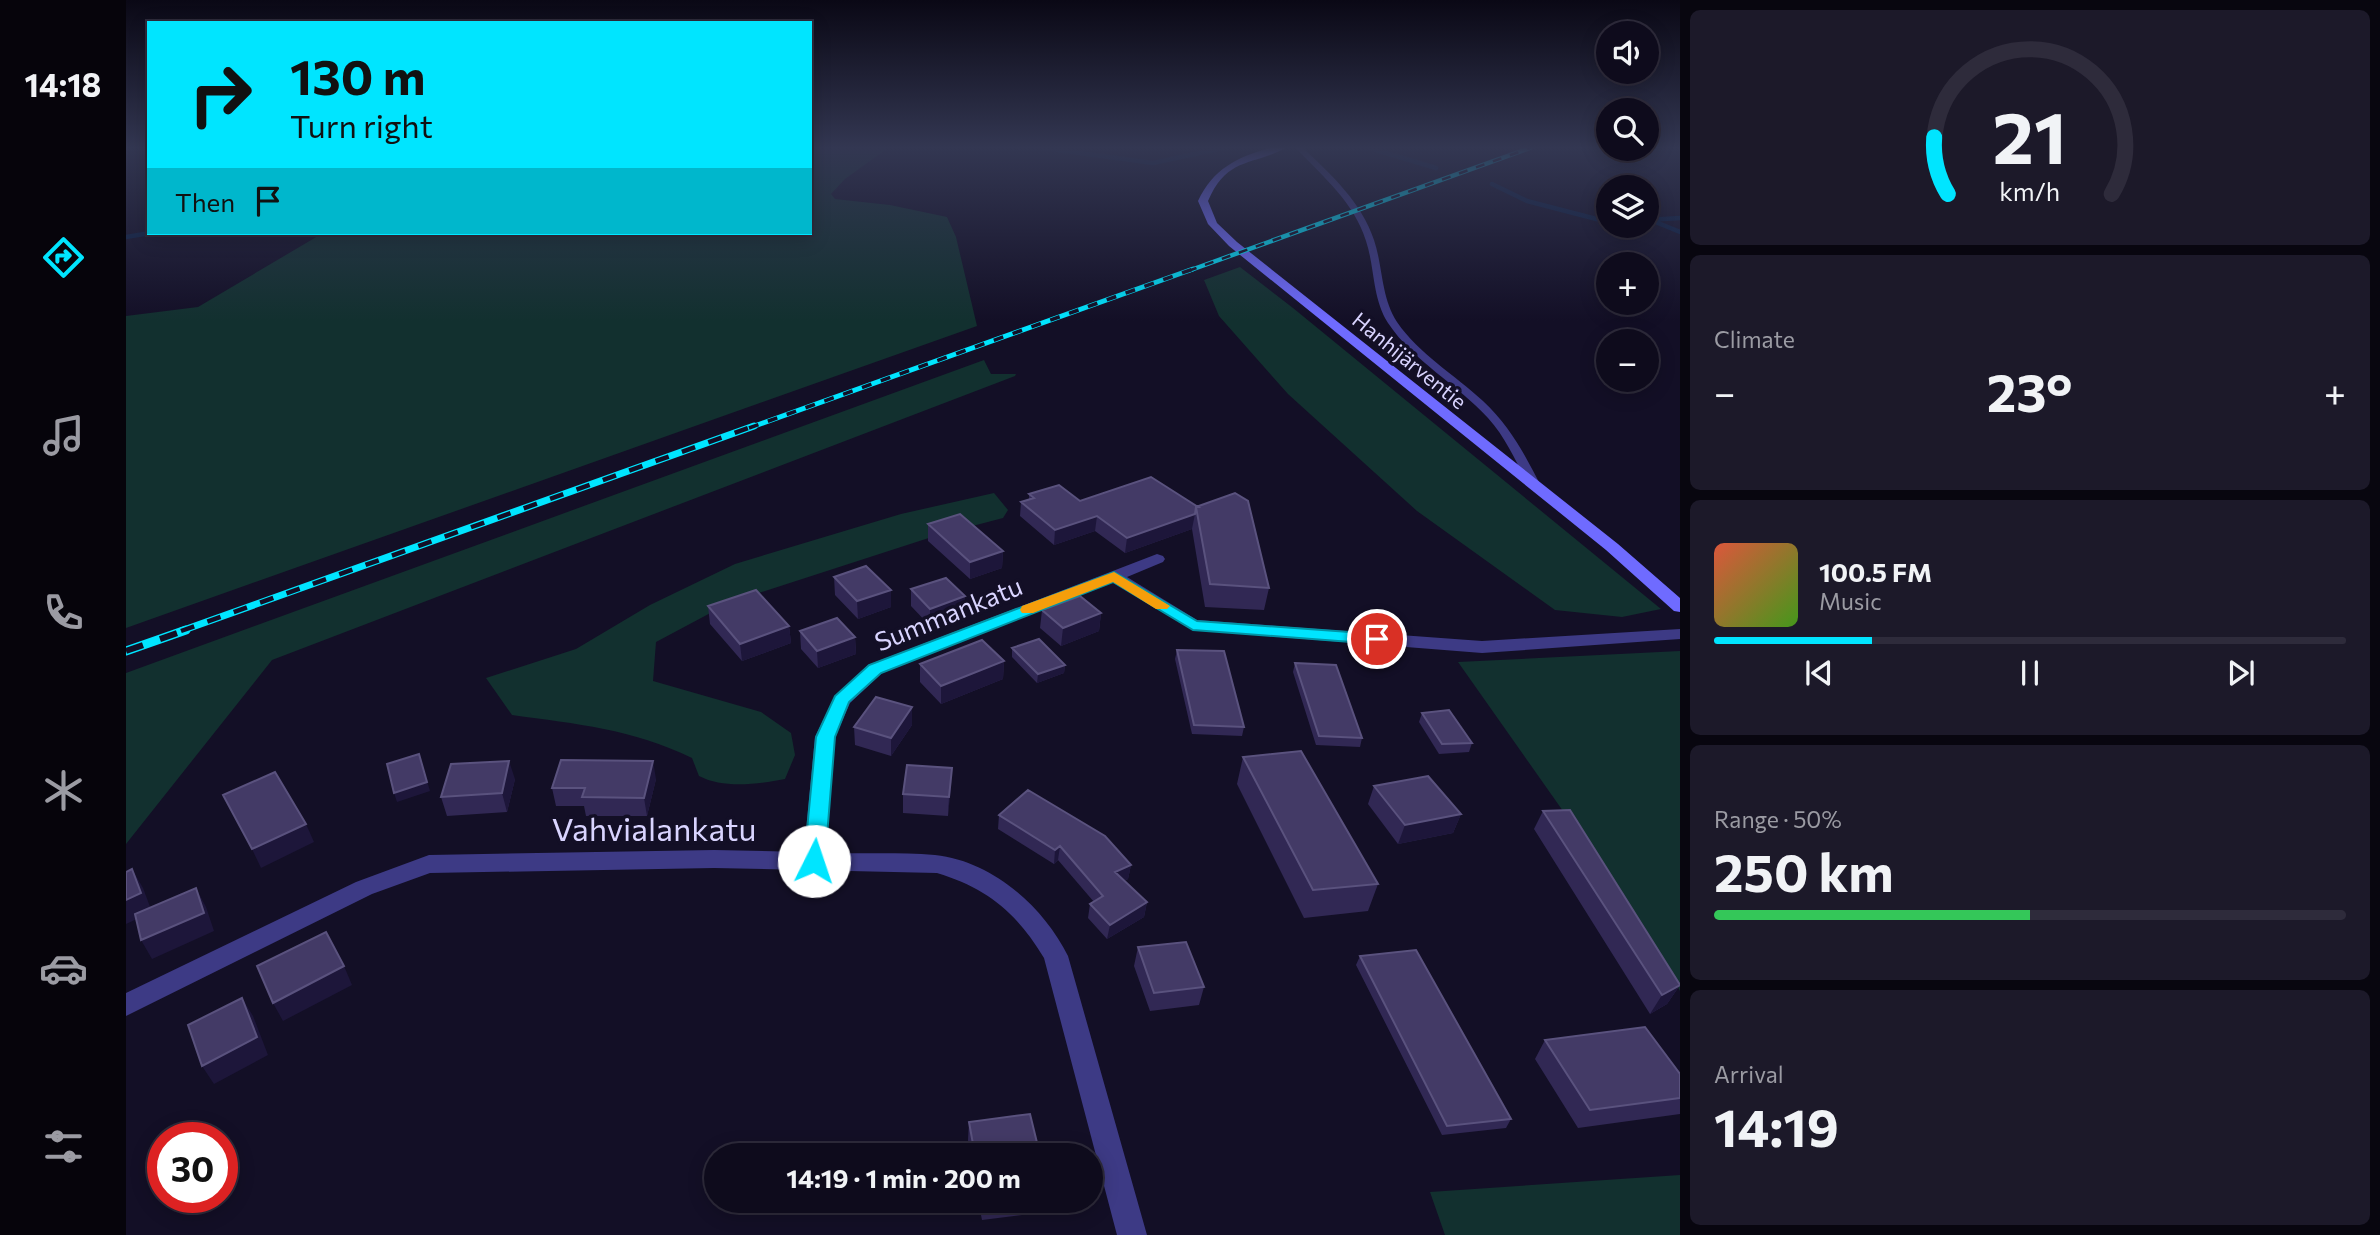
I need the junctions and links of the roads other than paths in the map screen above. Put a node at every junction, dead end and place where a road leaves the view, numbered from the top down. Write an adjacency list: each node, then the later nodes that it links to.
1 (1205, 206): 3 (street, Hanhijärventie)
2 (1352, 206): 3 (lane)
3 (1534, 484): 6 (street, Hanhijärventie)
4 (1157, 559): 5 (street, Summankatu)
5 (1114, 576): 7 (street); 8 (street, Summankatu)
6 (1680, 607)
7 (1680, 634)
8 (814, 861): 9 (street, Vahvialankatu); 10 (street, Vahvialankatu)
9 (126, 1004)
10 (1132, 1235)

